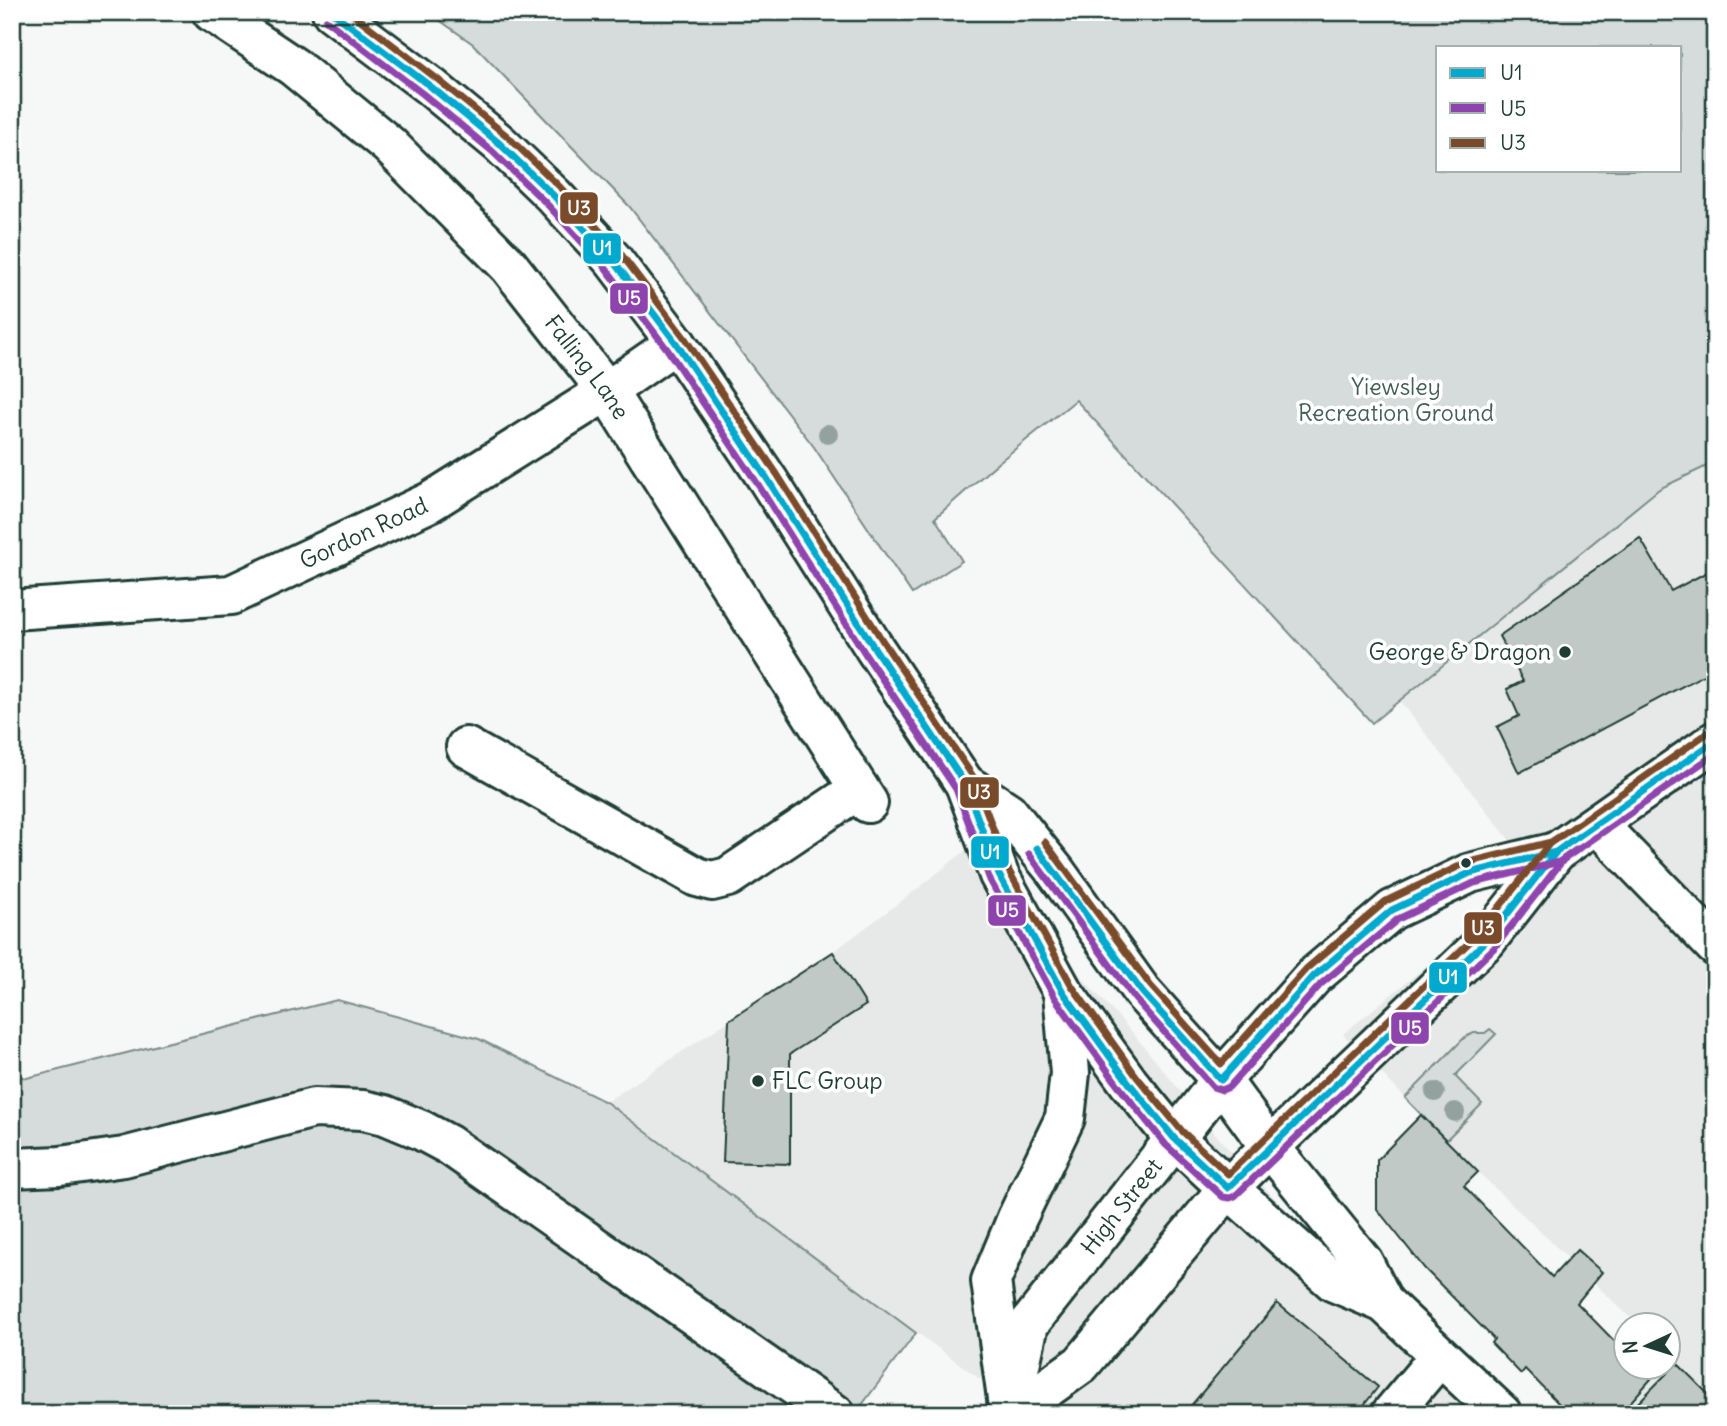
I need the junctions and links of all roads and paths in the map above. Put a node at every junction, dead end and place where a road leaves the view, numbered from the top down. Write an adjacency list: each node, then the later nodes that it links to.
1 (212, 12): 4 (street, Falling Lane)
2 (332, 12): 3 (street)
3 (676, 343): 4 (street, Gordon Road); 8 (street)
4 (607, 391): 5 (street, Gordon Road); 7 (street, Falling Lane)
5 (12, 610)
6 (1715, 741): 9 (street, High Street)
7 (466, 747)
8 (965, 784): 12 (street); 13 (street)
9 (1597, 824): 10 (street, High Street); 11 (street)
10 (1556, 852): 13 (street, High Street); 15 (street, High Street)
11 (1715, 946)
12 (1063, 992): 14 (street); 21 (street)
13 (1221, 1080): 14 (street, High Street); 15 (street)
14 (1174, 1138): 17 (street); 21 (street, High Street)
15 (1270, 1147): 17 (street, High Street); 18 (street)
16 (12, 1168): 20 (street)
17 (1228, 1188): 18 (street); 21 (street, High Street)
18 (1384, 1303): 19 (street)
19 (1439, 1357): 22 (street); 23 (street)
20 (835, 1414)
21 (1010, 1414)
22 (1391, 1414)
23 (1502, 1414)

